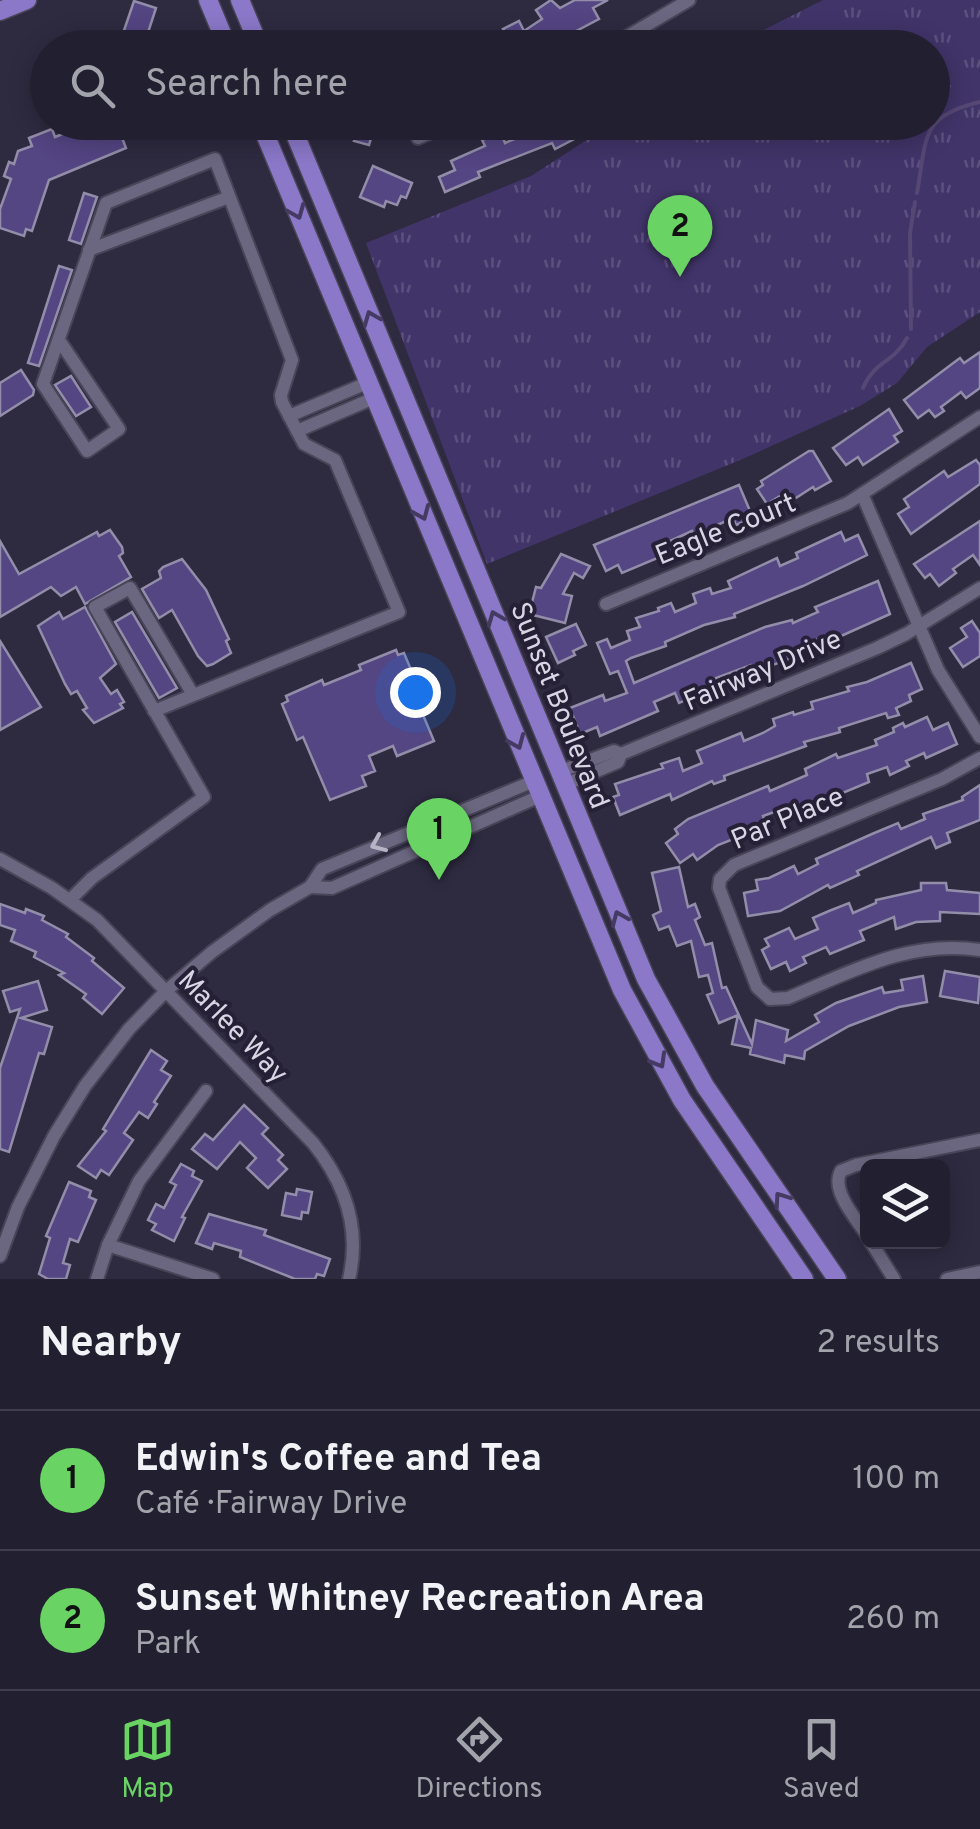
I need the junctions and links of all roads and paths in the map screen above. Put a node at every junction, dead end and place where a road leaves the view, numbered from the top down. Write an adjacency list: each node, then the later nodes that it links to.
1 (27, 0): 5 (main road)
2 (208, 0): 6 (main road)
3 (240, 0): 7 (main road)
4 (688, 0): 8 (street)
5 (0, 11)
6 (220, 30)
7 (252, 30)
8 (638, 30)
9 (267, 140): 14 (main road, Sunset Boulevard, one-way to 14)
10 (297, 140): 26 (main road, Sunset Boulevard, one-way to 10)
11 (229, 198): 12 (street); 12 (street); 15 (street)
12 (89, 250): 13 (street)
13 (59, 340): 13 (street)
14 (370, 390): 15 (street); 17 (street); 27 (main road, Sunset Boulevard, one-way to 27)
15 (289, 416): 17 (street)
16 (980, 418): 18 (street, Eagle Court)
17 (297, 431): 22 (street)
18 (862, 494): 20 (street, Eagle Court); 21 (street)
19 (980, 588): 21 (street, Fairway Drive)
20 (606, 604)
21 (919, 626): 24 (street); 26 (street, Fairway Drive)
22 (192, 693): 23 (street); 23 (street)
23 (154, 711): 30 (street)
24 (980, 738)
25 (980, 758): 31 (street, Par Place)
26 (562, 779): 27 (main road); 46 (main road, Sunset Boulevard, one-way to 26)
27 (537, 789): 29 (street); 29 (street, one-way to 29); 45 (main road, Sunset Boulevard, one-way to 45)
28 (0, 859): 30 (street, Marlee Way)
29 (310, 887): 32 (street)
30 (70, 900): 32 (street, Marlee Way)
31 (980, 950)
32 (166, 991): 40 (street); 44 (street, Marlee Way)
33 (206, 1091): 38 (street)
34 (980, 1140): 35 (street)
35 (889, 1159)
36 (860, 1165): 37 (street)
37 (860, 1225)
38 (108, 1244): 42 (street); 43 (street)
39 (875, 1249): 47 (street)
40 (0, 1256)
41 (980, 1272): 48 (street)
42 (97, 1279)
43 (212, 1279)
44 (349, 1279)
45 (804, 1279)
46 (837, 1279)
47 (894, 1279)
48 (947, 1279)

